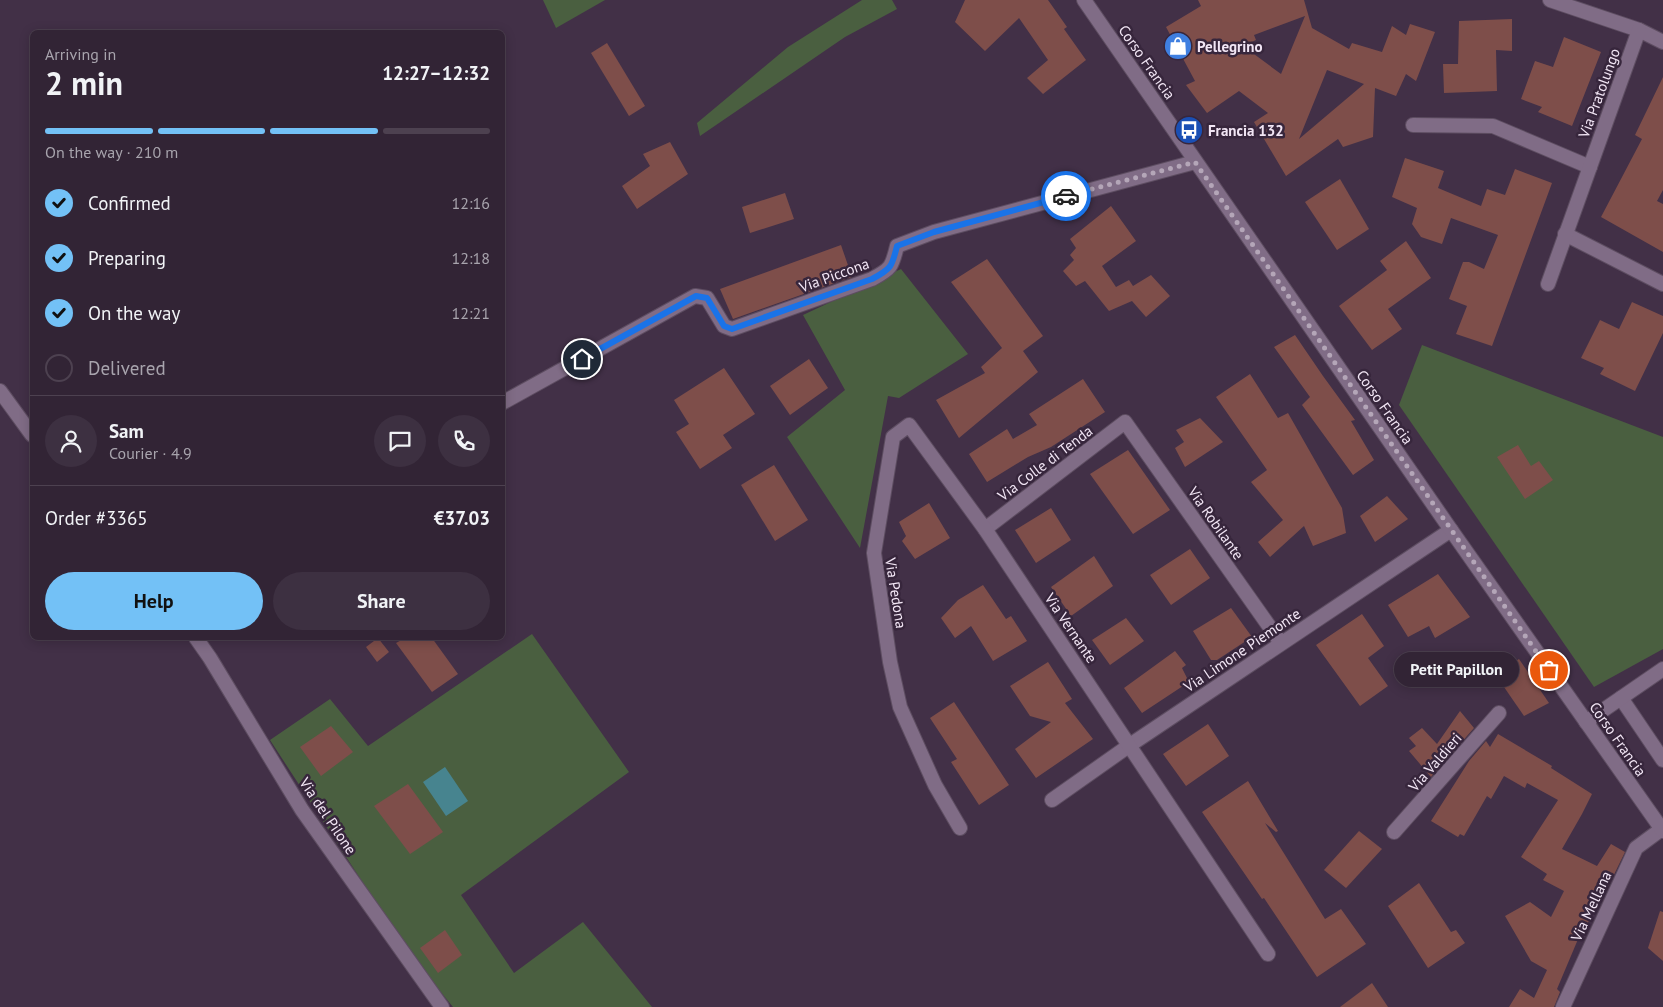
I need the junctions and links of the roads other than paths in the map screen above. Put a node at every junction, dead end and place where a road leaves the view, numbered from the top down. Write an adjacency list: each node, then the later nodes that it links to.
1 (1084, 0): 6 (street, Corso Francia)
2 (1550, 0): 3 (street)
3 (1639, 30): 4 (street); 7 (street, Via Pratolungo)
4 (1663, 42)
5 (1413, 126): 7 (street)
6 (1195, 162): 12 (street, Via Piccona); 16 (street, Corso Francia)
7 (1590, 167): 8 (street, Via Pratolungo)
8 (1565, 234): 9 (street, Via Pratolungo); 10 (street)
9 (1548, 284)
10 (1663, 284)
11 (0, 391): 14 (street)
12 (505, 401)
13 (1125, 422): 15 (street, Via Colle di Tenda); 18 (street, Via Robilante)
14 (30, 432)
15 (985, 529): 23 (street, Via Vernante); 26 (street, Via Pedona)
16 (1451, 530): 18 (street, Via Limone Piemonte); 22 (street, Corso Francia)
17 (197, 640): 30 (street, Via del Pilone)
18 (1281, 643): 23 (street, Via Limone Piemonte)
19 (1663, 669): 20 (street)
20 (1621, 698): 22 (street); 24 (street)
21 (1499, 713): 28 (street, Via Valdieri)
22 (1586, 722): 27 (street, Corso Francia)
23 (1130, 744): 25 (street, Via Limone Piemonte); 29 (street, Via Vernante)
24 (1663, 760)
25 (1052, 800)
26 (960, 828)
27 (1663, 830): 31 (street, Via Mellana)
28 (1394, 832)
29 (1268, 954)
30 (442, 1007)
31 (1563, 1007)

